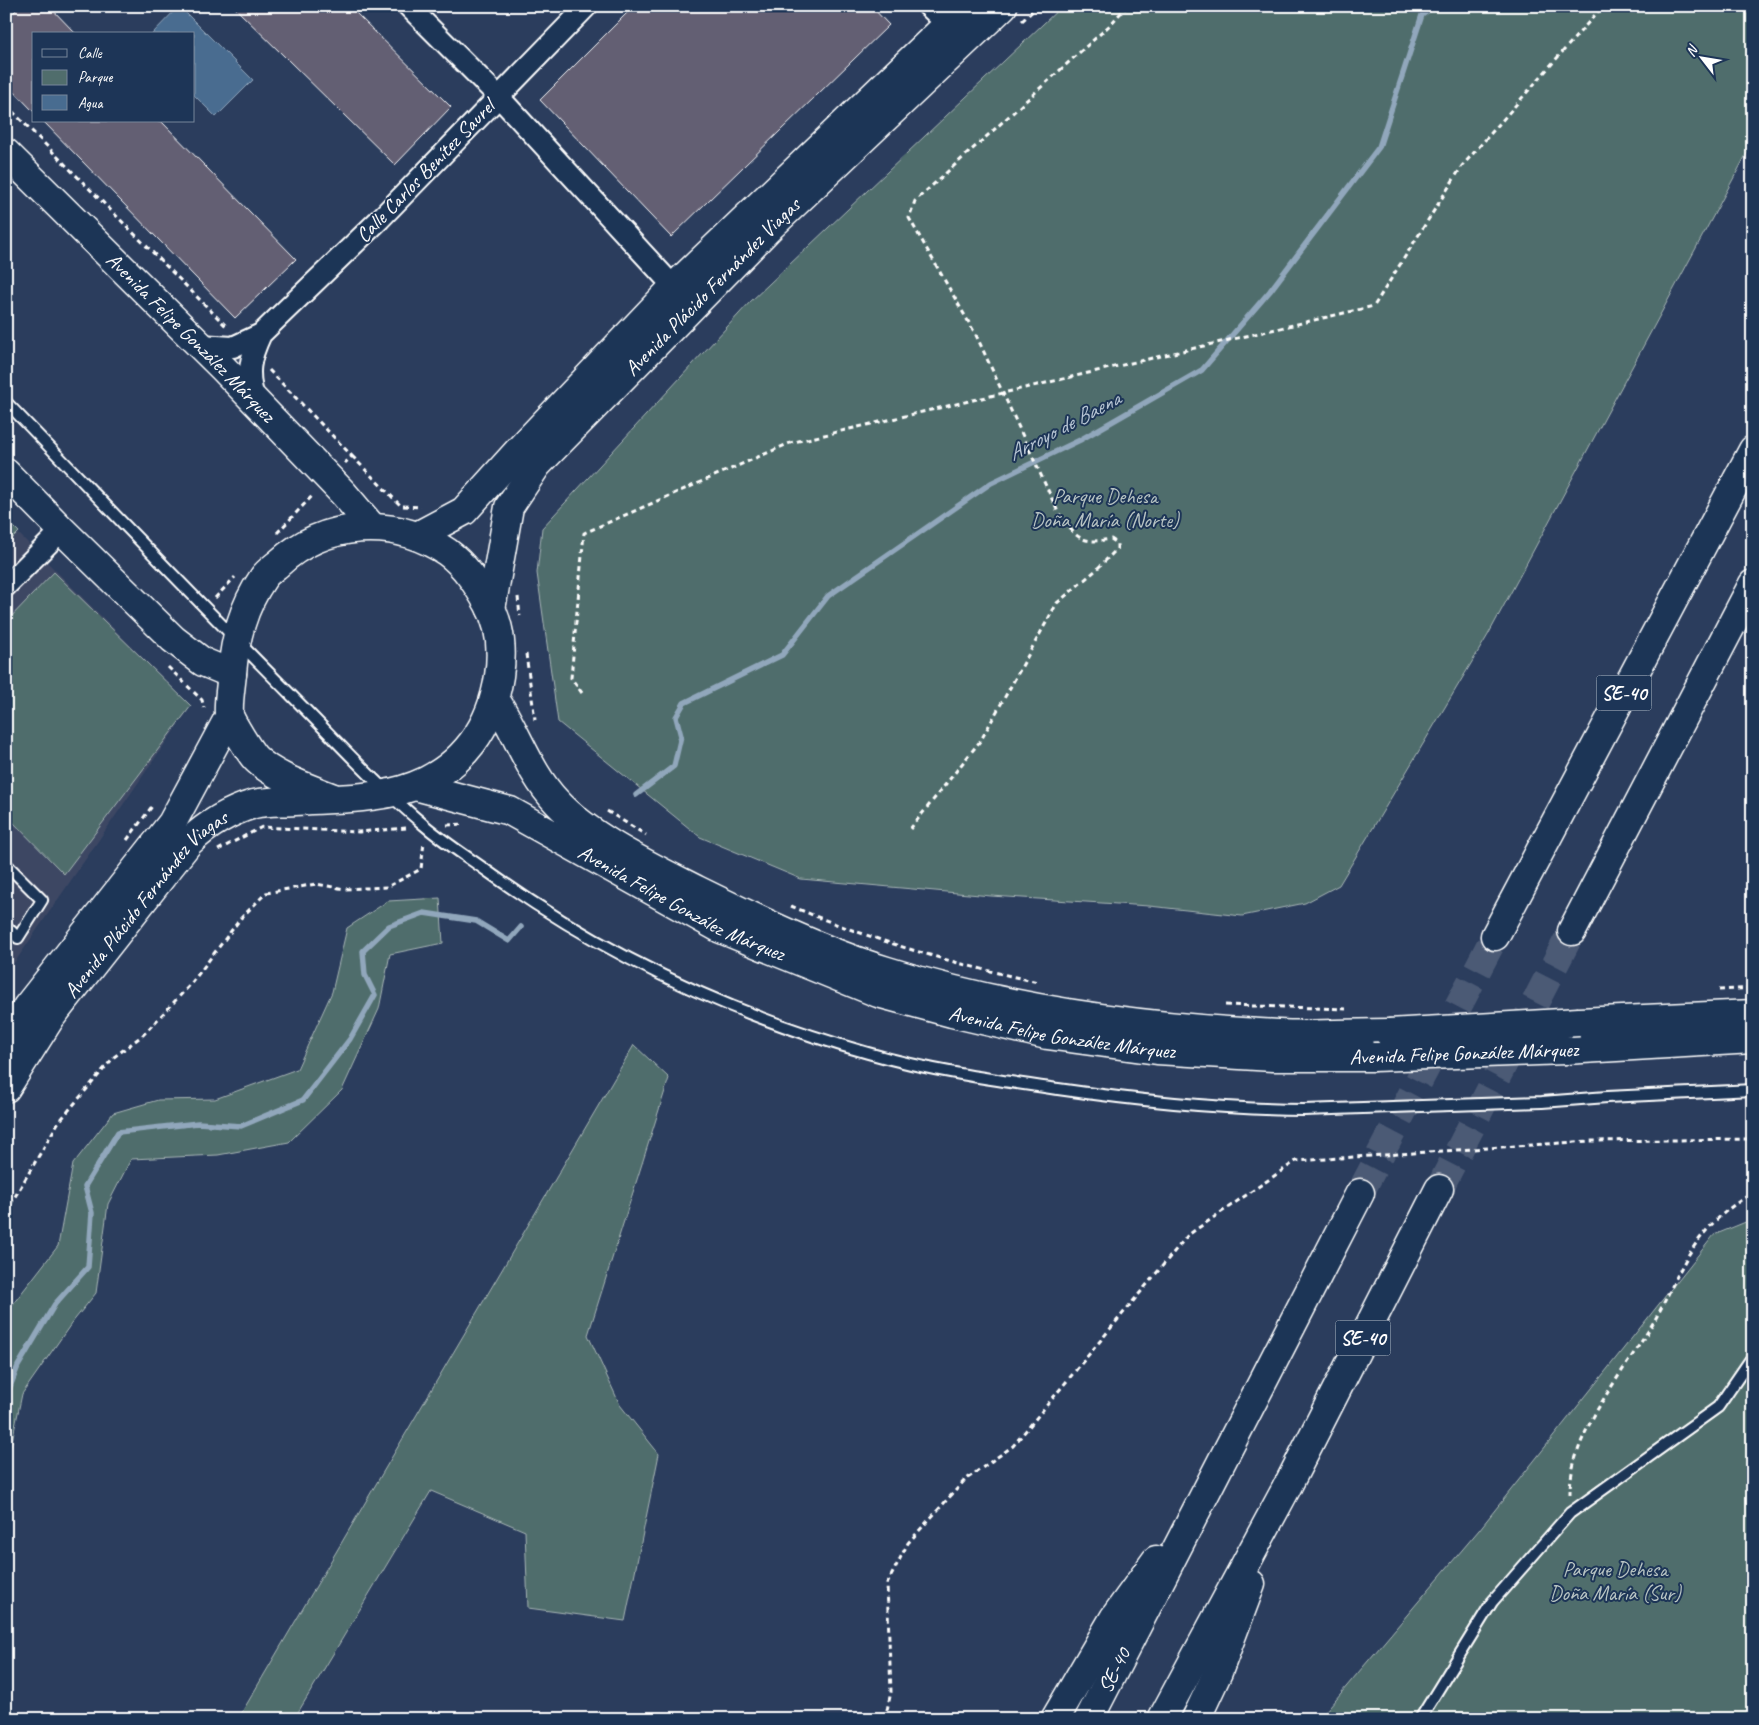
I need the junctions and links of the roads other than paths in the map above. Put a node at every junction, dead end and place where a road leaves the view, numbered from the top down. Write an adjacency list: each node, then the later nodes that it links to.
1 (408, 6): 6 (street)
2 (587, 6): 6 (street, Calle Carlos Benítez Saurel)
3 (928, 6): 4 (street)
4 (957, 15): 8 (main road, Avenida Plácido Fernández Viagas)
5 (1010, 16): 20 (main road, Avenida Plácido Fernández Viagas)
6 (498, 96): 8 (street); 9 (street, Calle Carlos Benítez Saurel)
7 (6, 153): 10 (main road, Avenida Felipe González Márquez)
8 (674, 287): 17 (main road, Avenida Plácido Fernández Viagas)
9 (252, 343): 10 (street); 11 (street)
10 (200, 345): 11 (main road, Avenida Felipe González Márquez)
11 (254, 400): 15 (main road, Avenida Felipe González Márquez)
12 (6, 402): 21 (lane)
13 (1753, 450): 31 (main road, SE-40 / SE-40)
14 (6, 473): 16 (main road)
15 (372, 527): 17 (main road); 21 (main road)
16 (62, 530): 19 (street); 22 (main road)
17 (417, 536): 20 (main road)
18 (1753, 584): 30 (main road, SE-40 / SE-40)
19 (6, 586)
20 (491, 609): 23 (main road)
21 (236, 640): 22 (main road); 26 (lane)
22 (232, 674): 24 (main road)
23 (495, 699): 25 (main road); 32 (main road, Avenida Felipe González Márquez, bridge)
24 (218, 716): 27 (main road); 34 (main road, Avenida Plácido Fernández Viagas)
25 (419, 787): 26 (main road, Avenida Plácido Fernández Viagas); 33 (main road, Avenida Felipe González Márquez, bridge)
26 (390, 794): 27 (main road, Avenida Plácido Fernández Viagas); 36 (lane, bridge)
27 (336, 799): 35 (main road, Avenida Plácido Fernández Viagas)
28 (6, 864): 29 (lane)
29 (6, 926)
30 (1572, 931)
31 (1495, 936)
32 (1753, 1014)
33 (1753, 1039)
34 (6, 1040)
35 (6, 1088)
36 (1753, 1090)
37 (1439, 1189): 41 (main road, SE-40 / SE-40)
38 (1360, 1193): 40 (main road, SE-40 / SE-40)
39 (1753, 1356): 46 (lane)
40 (1214, 1480): 42 (main road); 43 (main road, SE-40 / SE-40)
41 (1287, 1487): 44 (main road, SE-40 / SE-40); 45 (main road)
42 (1055, 1719)
43 (1089, 1719)
44 (1162, 1719)
45 (1196, 1719)
46 (1420, 1719)

